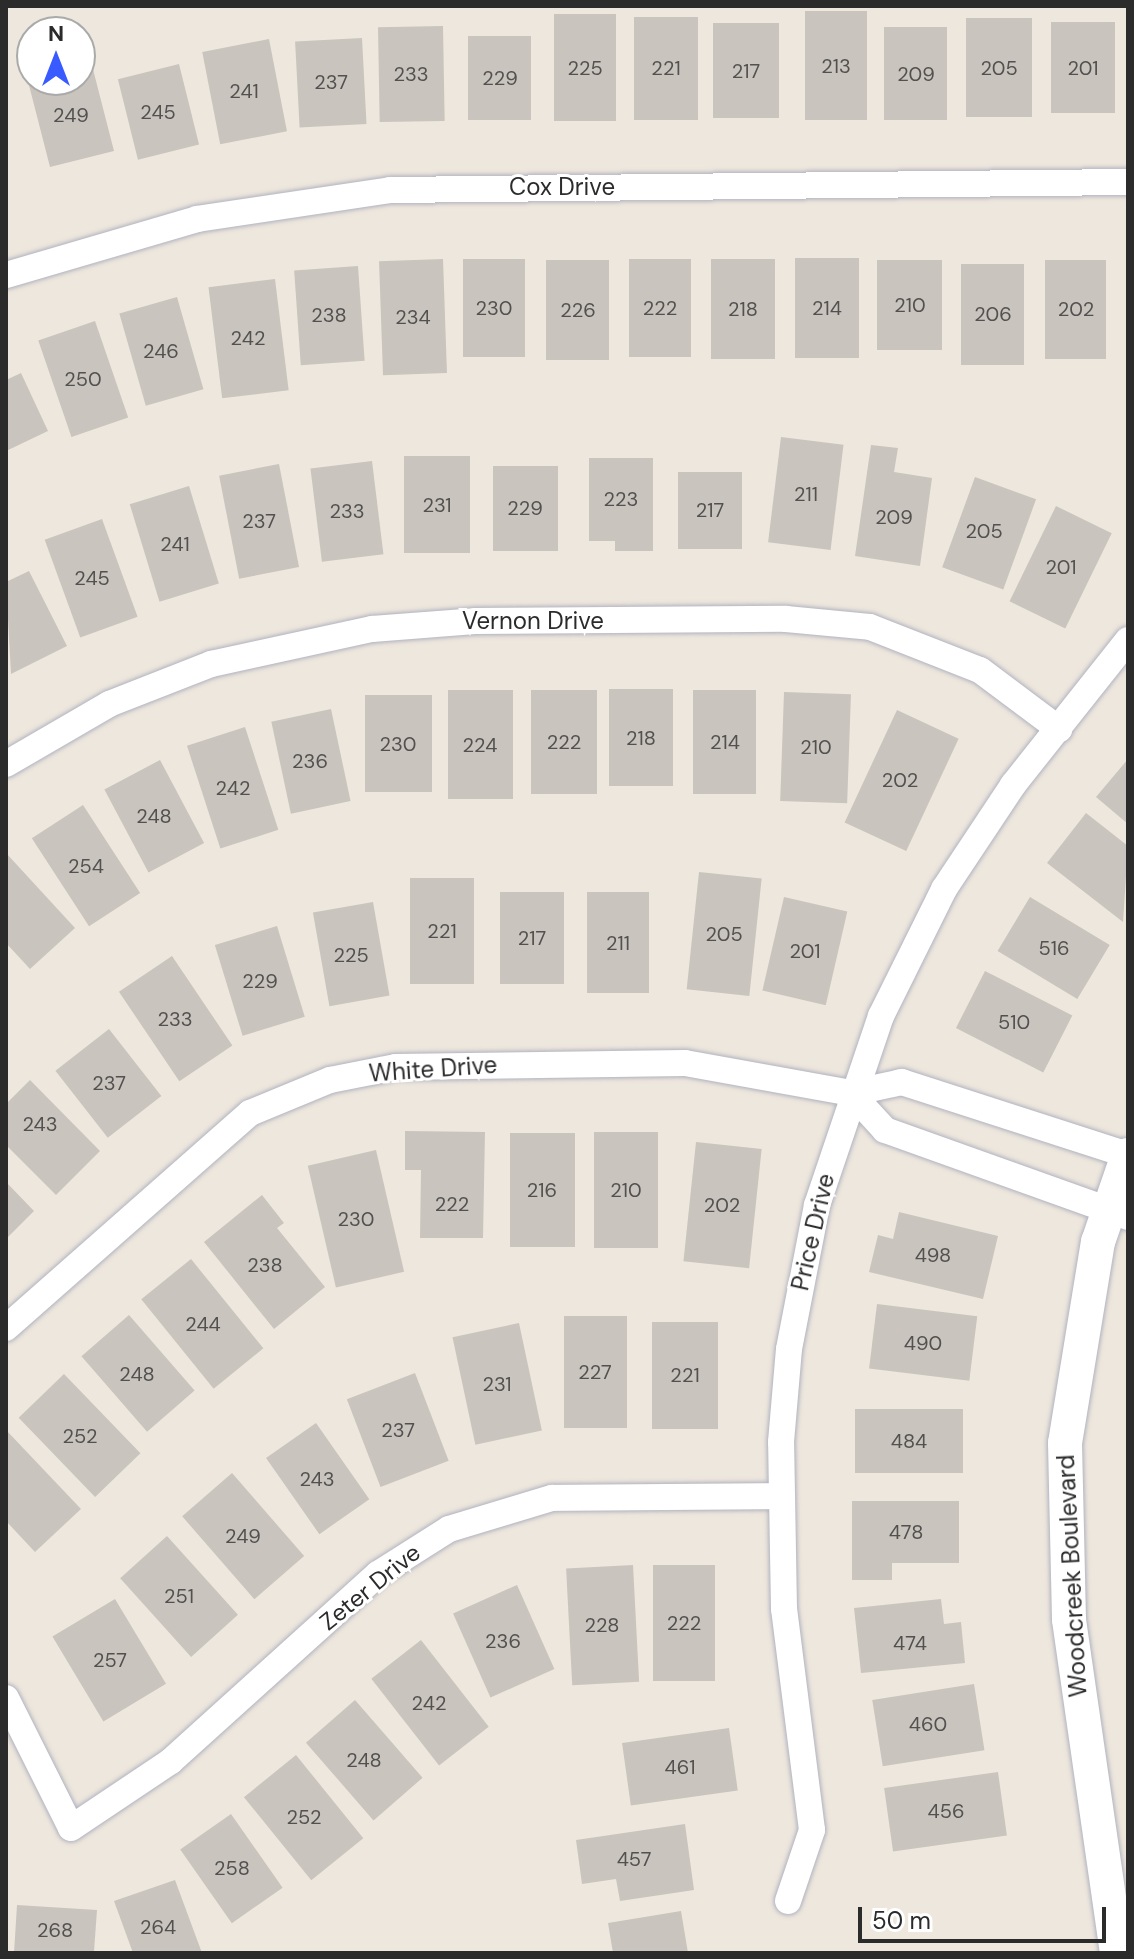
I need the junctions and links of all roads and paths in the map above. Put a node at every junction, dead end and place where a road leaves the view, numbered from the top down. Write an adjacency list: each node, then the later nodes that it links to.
1 (1128, 182): 2 (street, Cox Drive)
2 (6, 275)
3 (1128, 640): 4 (street, Price Drive)
4 (1059, 729): 5 (street, Vernon Drive); 6 (street, Price Drive)
5 (6, 764)
6 (851, 1093): 7 (street, White Drive); 8 (street); 9 (street, White Drive); 10 (street, Price Drive)
7 (1128, 1155): 8 (street, Woodcreek Boulevard)
8 (1118, 1213): 13 (street, Woodcreek Boulevard)
9 (6, 1328)
10 (780, 1496): 11 (street, Zeter Drive); 12 (street, Price Drive)
11 (6, 1698)
12 (788, 1901)
13 (1117, 1953)

